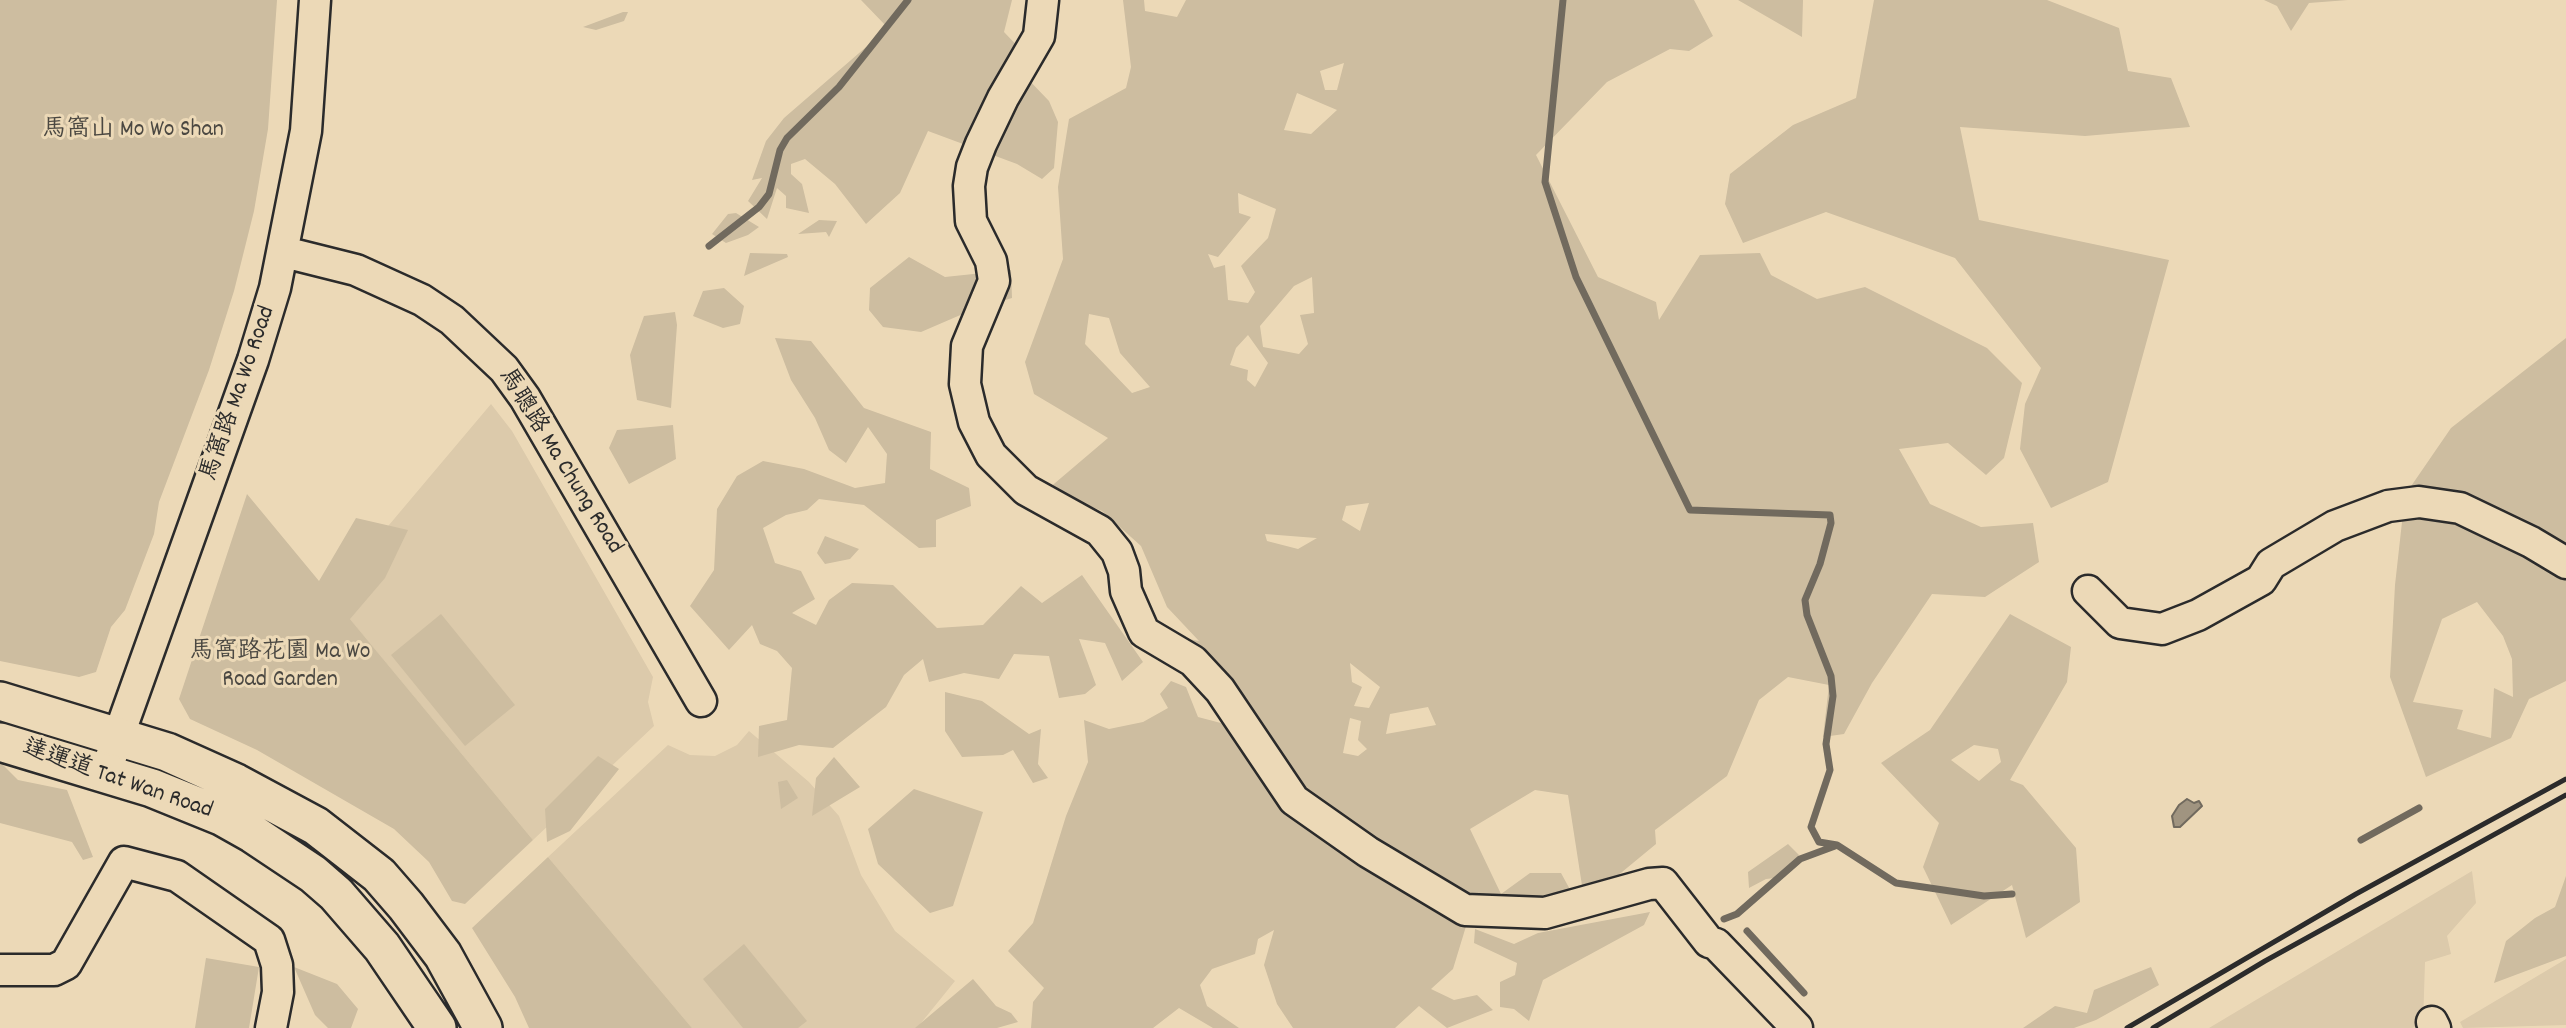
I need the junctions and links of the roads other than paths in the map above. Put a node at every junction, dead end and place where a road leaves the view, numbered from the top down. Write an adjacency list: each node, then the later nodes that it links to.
1 (316, 0): 3 (street, 馬窩路 Ma Wo Road)
2 (1043, 0): 15 (street)
3 (284, 252): 7 (street, 馬聰路 Ma Chung Road); 8 (street, 馬窩路 Ma Wo Road)
4 (2566, 563): 5 (street)
5 (2088, 591)
6 (0, 701): 8 (main road, 達運道 Tat Wan Road)
7 (701, 701)
8 (118, 736): 10 (street, 馬窩路 Ma Wo Road); 14 (main road, 達運道 Tat Wan Road)
9 (0, 742): 10 (main road, 達運道 Tat Wan Road)
10 (105, 774): 13 (main road, 達運道 Tat Wan Road)
11 (0, 970): 12 (street)
12 (271, 1028)
13 (437, 1028)
14 (483, 1028)
15 (1797, 1028)

